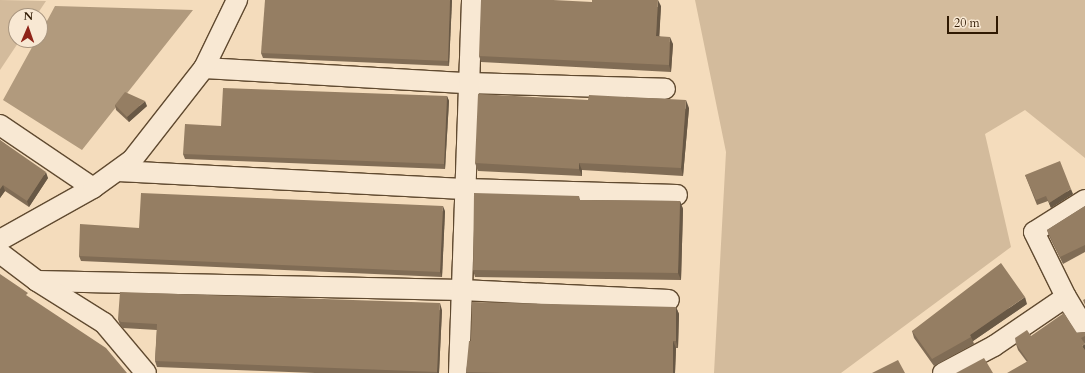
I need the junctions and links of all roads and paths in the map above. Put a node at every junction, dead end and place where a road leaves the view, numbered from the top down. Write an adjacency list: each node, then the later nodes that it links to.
1 (231, 0): 3 (street)
2 (472, 0): 4 (street)
3 (204, 68): 4 (street); 7 (street)
4 (468, 83): 5 (street); 9 (street)
5 (665, 89)
6 (0, 125): 8 (street)
7 (118, 171): 8 (street); 9 (street)
8 (93, 188): 12 (street)
9 (464, 189): 10 (street); 15 (street)
10 (677, 195)
11 (1085, 200): 16 (street)
12 (0, 240)
13 (0, 254): 14 (street)
14 (37, 281): 15 (street); 19 (street)
15 (462, 290): 17 (street); 20 (street)
16 (1066, 297): 18 (street); 21 (street)
17 (669, 300)
18 (1085, 329)
19 (146, 373)
20 (459, 373)
21 (942, 373)

